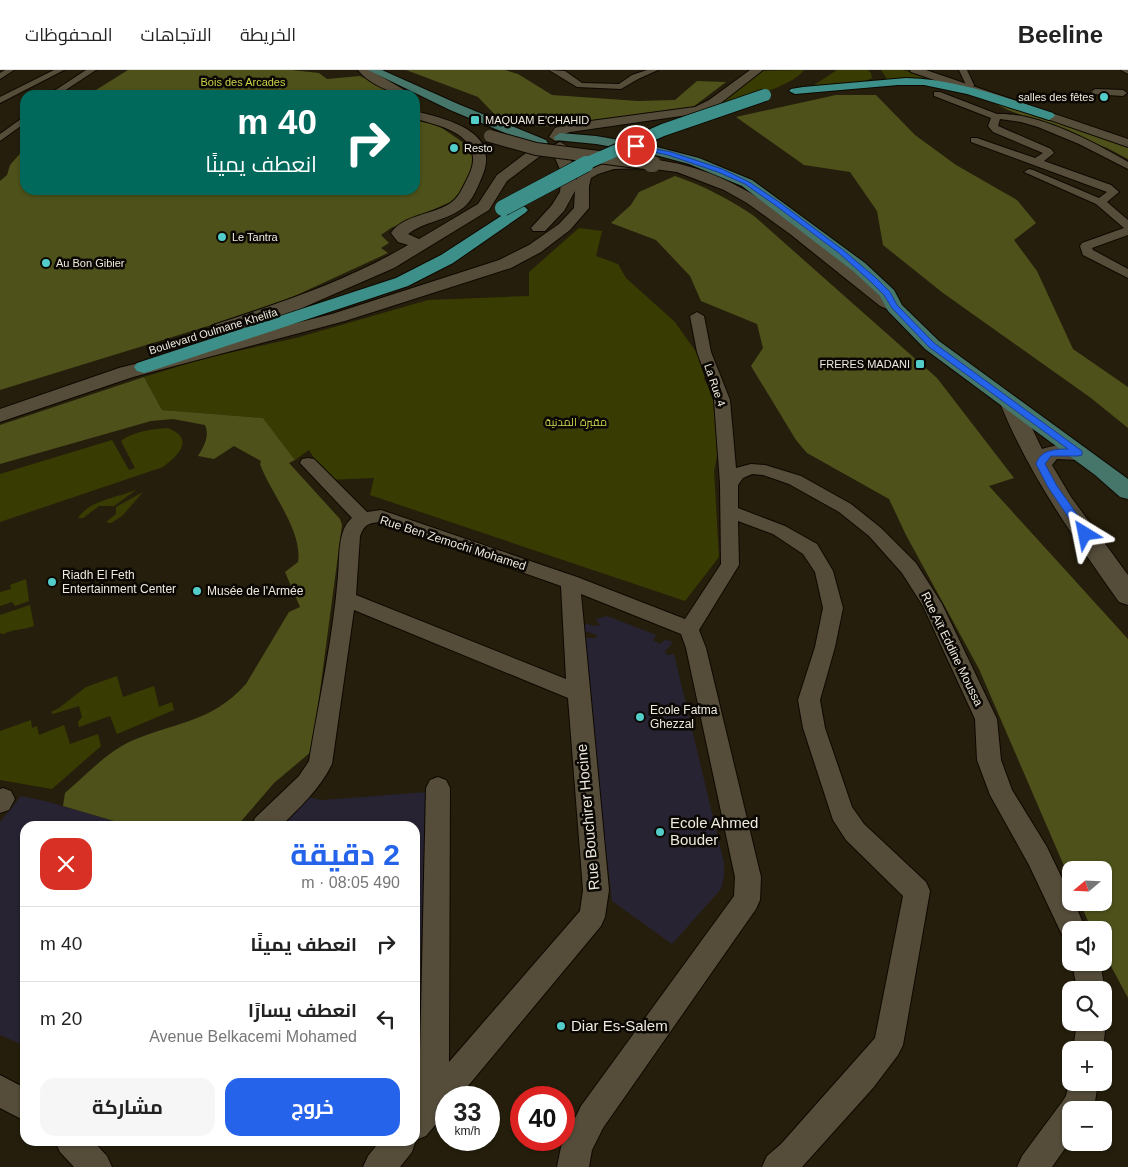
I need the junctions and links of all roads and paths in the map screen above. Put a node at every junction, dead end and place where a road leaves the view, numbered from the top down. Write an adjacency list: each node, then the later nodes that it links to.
1 (10, 70): 13 (street)
2 (60, 70): 25 (street)
3 (92, 70): 18 (street)
4 (363, 70): 19 (main road)
5 (372, 70): 20 (main road)
6 (553, 70): 7 (street)
7 (654, 70)
8 (758, 70): 37 (main road)
9 (915, 70): 31 (main road)
10 (926, 70): 16 (main road)
11 (963, 70): 16 (street)
12 (877, 71): 15 (highway)
13 (0, 77)
14 (823, 77): 17 (highway)
15 (867, 84): 17 (highway); 31 (highway)
16 (970, 85): 34 (main road)
17 (788, 88): 45 (highway, bridge)
18 (60, 90)
19 (398, 90)
20 (418, 90)
21 (420, 91): 37 (main road)
22 (1095, 92): 23 (street)
23 (1122, 93)
24 (937, 94): 32 (street)
25 (0, 100)
26 (420, 102): 27 (main road)
27 (430, 107): 28 (main road); 29 (main road)
28 (420, 108)
29 (448, 115): 40 (main road, bridge); 48 (main road)
30 (420, 116): 51 (main road)
31 (1049, 116): 38 (main road)
32 (996, 117): 39 (street); 41 (street)
33 (20, 123): 35 (street)
34 (1128, 137)
35 (0, 138)
36 (974, 140): 39 (street)
37 (558, 141): 44 (main road); 46 (main road); 54 (main road)
38 (1128, 143)
39 (1038, 161): 43 (street)
40 (653, 164): 52 (main road); 54 (main road, bridge)
41 (1128, 166)
42 (1029, 172): 43 (street)
43 (1100, 202): 47 (street)
44 (484, 207): 48 (main road, Boulevard Oulmane Khelifa); 49 (main road, Boulevard Oulmane Khelifa)
45 (512, 209): 57 (highway); 58 (highway)
46 (784, 209): 52 (main road); 55 (main road)
47 (1128, 226)
48 (445, 230): 51 (main road, Boulevard Oulmane Khelifa)
49 (527, 231)
50 (1128, 231): 53 (street)
51 (420, 244): 57 (main road, Boulevard Oulmane Khelifa)
52 (837, 264): 55 (main road)
53 (1128, 274)
54 (425, 289): 58 (main road, Boulevard Oulmane Khelifa)
55 (894, 306): 60 (main road)
56 (697, 316): 65 (street, La Rue 4)
57 (188, 339): 59 (main road, Boulevard Oulmane Khelifa)
58 (144, 367): 61 (main road, Boulevard Oulmane Khelifa)
59 (0, 402)
60 (1010, 403): 62 (main road); 64 (main road)
61 (0, 416)
62 (1078, 453): 64 (main road); 66 (main road)
63 (308, 463): 68 (street)
64 (1040, 464): 70 (main road)
65 (729, 484): 67 (street); 76 (street, Rue Aït Eddine Moussa)
66 (1128, 491)
67 (730, 512): 72 (street); 84 (street)
68 (364, 518): 69 (street, Rue Ben Zemochi Mohamed); 71 (street, Rue Ben Zemochi Mohamed)
69 (570, 582): 72 (street, Rue Ben Zemochi Mohamed); 73 (street, Rue Bouchirer Hocine)
70 (1128, 595)
71 (346, 599): 73 (street); 75 (street, Rue Ben Zemochi Mohamed)
72 (689, 629): 87 (street)
73 (578, 693): 78 (street, Rue Bouchirer Hocine)
74 (438, 788): 78 (street)
75 (269, 821)
76 (1069, 921)
77 (0, 1090): 79 (street)
78 (434, 1102): 80 (street, Rue Bouchirer Hocine)
79 (20, 1103)
80 (420, 1119)
81 (1062, 1126): 88 (street)
82 (76, 1146): 85 (street)
83 (397, 1146): 86 (street)
84 (788, 1163)
85 (96, 1167)
86 (379, 1167)
87 (573, 1167)
88 (1032, 1167)

